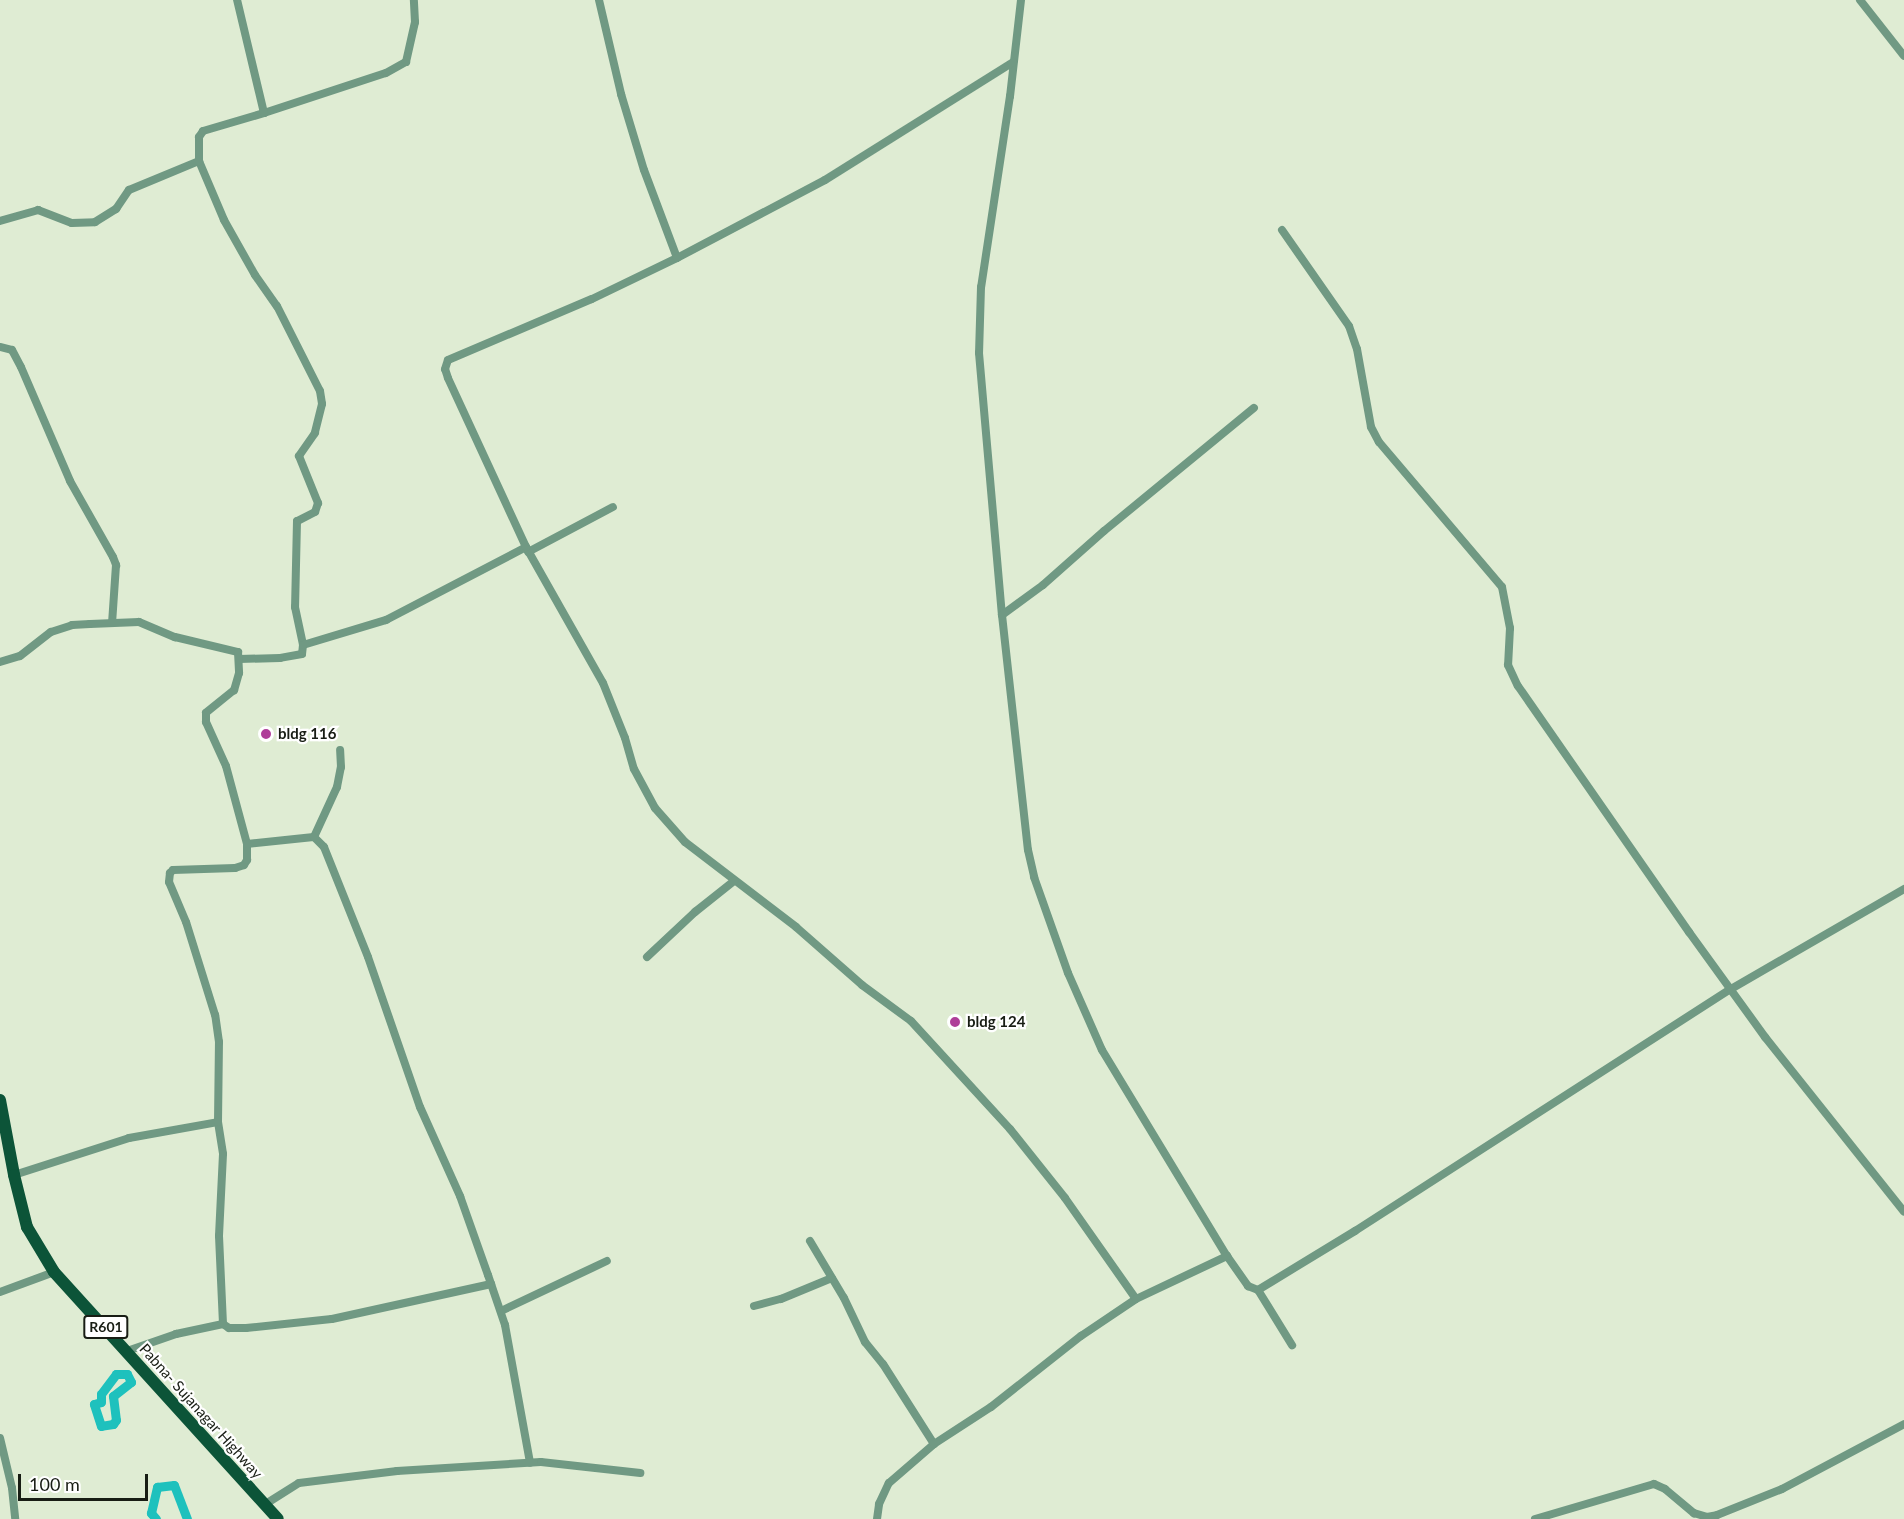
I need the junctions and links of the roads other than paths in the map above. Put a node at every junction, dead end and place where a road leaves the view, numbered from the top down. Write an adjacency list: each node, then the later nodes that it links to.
1 (237, 0): 8 (street)
2 (414, 0): 8 (street)
3 (599, 0): 12 (street)
4 (1021, 0): 7 (street)
5 (1860, 0): 6 (street)
6 (1904, 56)
7 (1013, 62): 12 (street); 17 (street)
8 (264, 113): 9 (street)
9 (199, 161): 10 (street); 19 (street)
10 (0, 221)
11 (1282, 230): 28 (street)
12 (677, 258): 16 (street)
13 (0, 346): 18 (street)
14 (1254, 408): 17 (street)
15 (613, 507): 16 (street)
16 (527, 550): 19 (street); 25 (street)
17 (1002, 615): 34 (street)
18 (112, 623): 20 (street); 21 (street)
19 (303, 645): 20 (street)
20 (239, 660): 24 (street)
21 (0, 662)
22 (340, 750): 23 (street)
23 (314, 837): 24 (street); 38 (street)
24 (248, 844): 30 (street)
25 (734, 881): 27 (street); 41 (street)
26 (1904, 889): 28 (street)
27 (647, 957)
28 (1731, 989): 32 (street); 39 (street)
29 (0, 1100): 31 (main road, Pabna- Sujanagar Highway / R601)
30 (218, 1122): 31 (street); 44 (street)
31 (14, 1175): 36 (main road, Pabna- Sujanagar Highway / R601)
32 (1904, 1212)
33 (810, 1241): 37 (street)
34 (1227, 1256): 39 (street); 41 (street)
35 (607, 1261): 43 (street)
36 (54, 1272): 40 (street); 46 (main road, Pabna- Sujanagar Highway / R601)
37 (832, 1278): 42 (street); 49 (street)
38 (491, 1284): 43 (street); 44 (street)
39 (1258, 1290): 45 (street)
40 (0, 1292)
41 (1136, 1299): 49 (street)
42 (754, 1306)
43 (501, 1311): 50 (street)
44 (223, 1324): 46 (street)
45 (1292, 1345)
46 (127, 1351): 52 (main road, Pabna- Sujanagar Highway / R601)
47 (1904, 1424): 56 (street)
48 (0, 1438): 53 (street)
49 (934, 1444): 55 (street)
50 (530, 1463): 51 (street); 52 (street)
51 (640, 1473)
52 (264, 1505): 54 (main road, Pabna- Sujanagar Highway / R601)
53 (15, 1519)
54 (278, 1519)
55 (877, 1519)
56 (1535, 1519)

